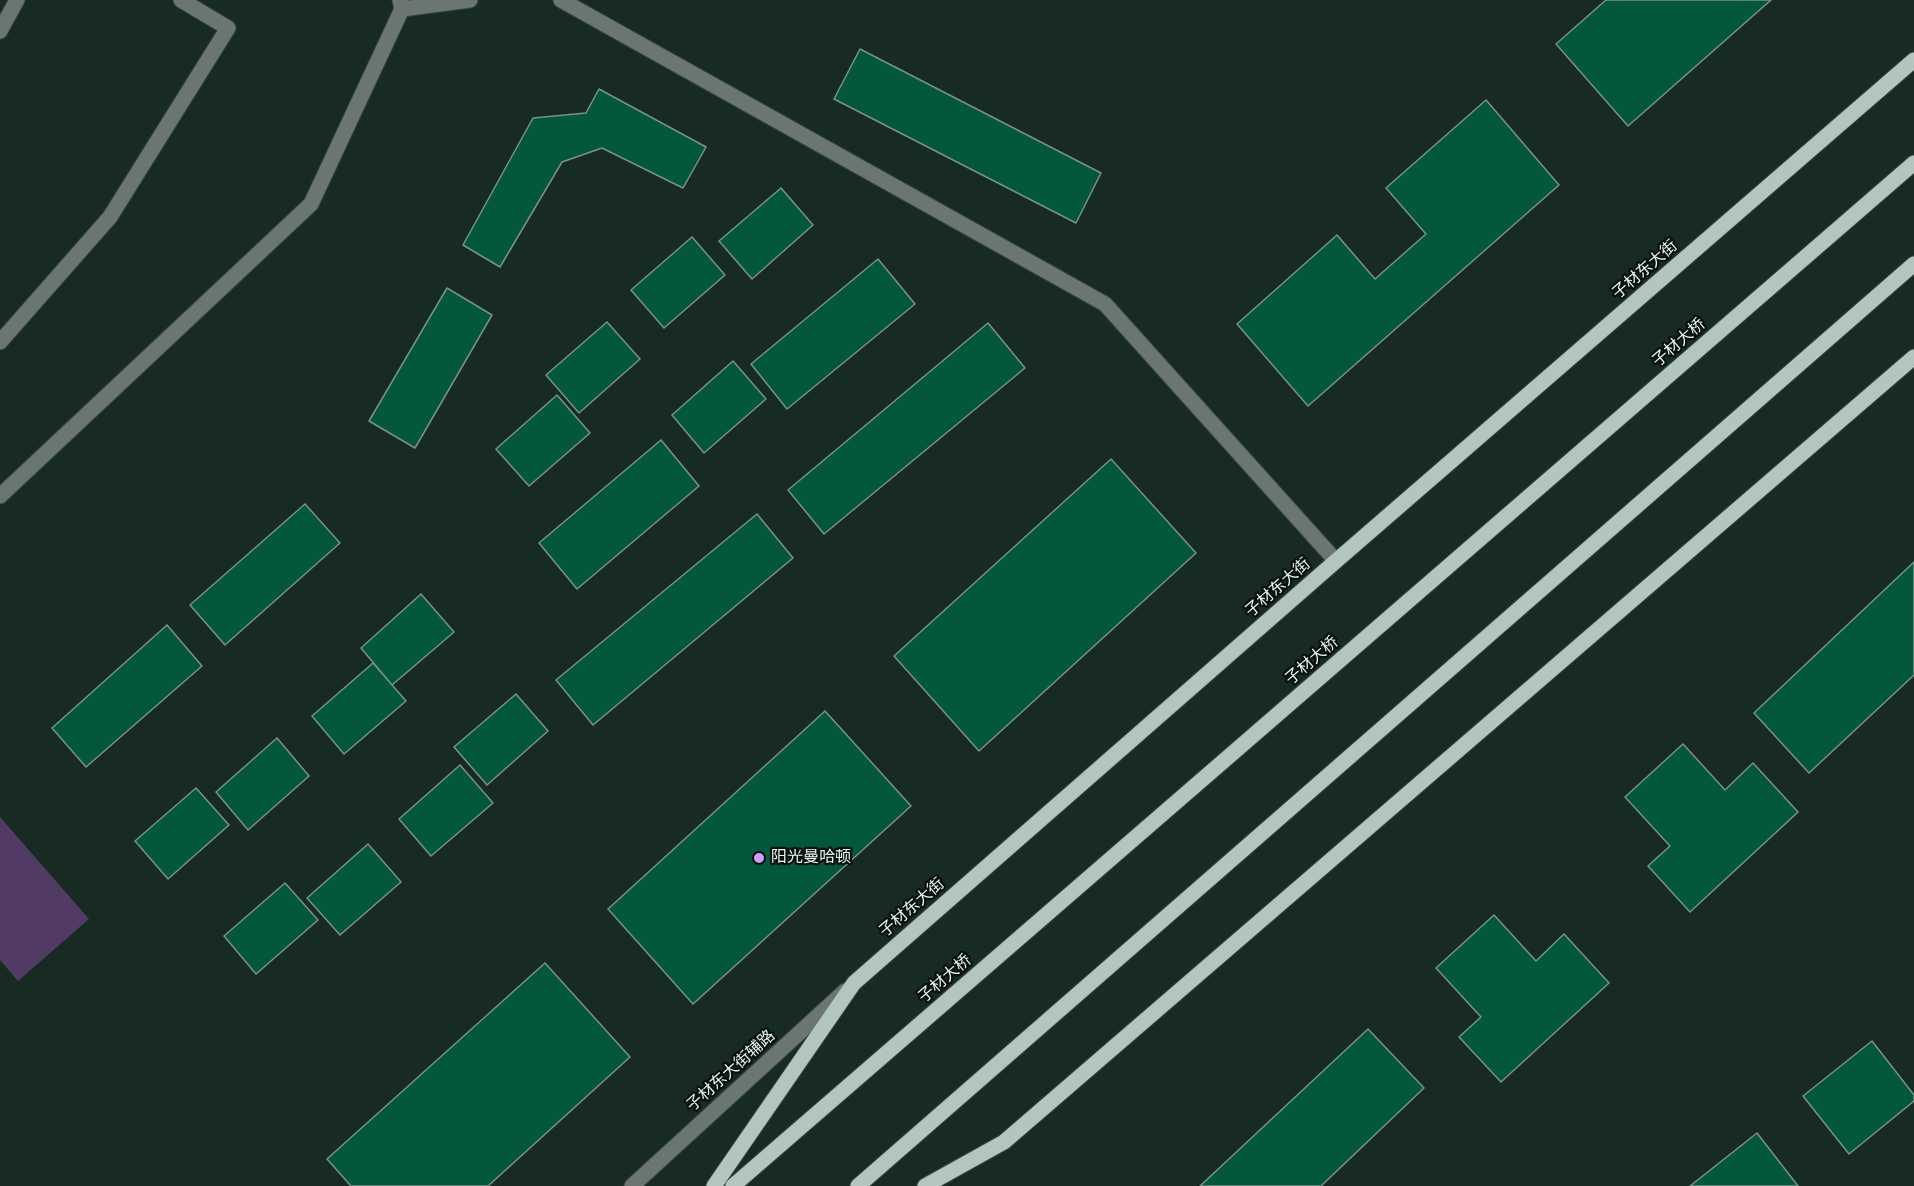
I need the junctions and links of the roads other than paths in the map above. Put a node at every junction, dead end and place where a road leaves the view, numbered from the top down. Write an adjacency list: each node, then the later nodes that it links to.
1 (17, 0): 6 (street)
2 (181, 0): 10 (street)
3 (470, 0): 5 (street)
4 (561, 0): 13 (street)
5 (401, 4): 12 (street)
6 (0, 31)
7 (1914, 60): 13 (main road, 子材东大街)
8 (1914, 163): 17 (main road, 子材大桥)
9 (1914, 264): 18 (main road)
10 (0, 342)
11 (1914, 357): 19 (main road)
12 (0, 496)
13 (1336, 561): 14 (main road, 子材东大街)
14 (854, 983): 15 (street, 子材东大街辅路); 16 (main road, 子材东大街)
15 (632, 1186)
16 (714, 1186)
17 (734, 1186)
18 (858, 1186)
19 (926, 1186)

